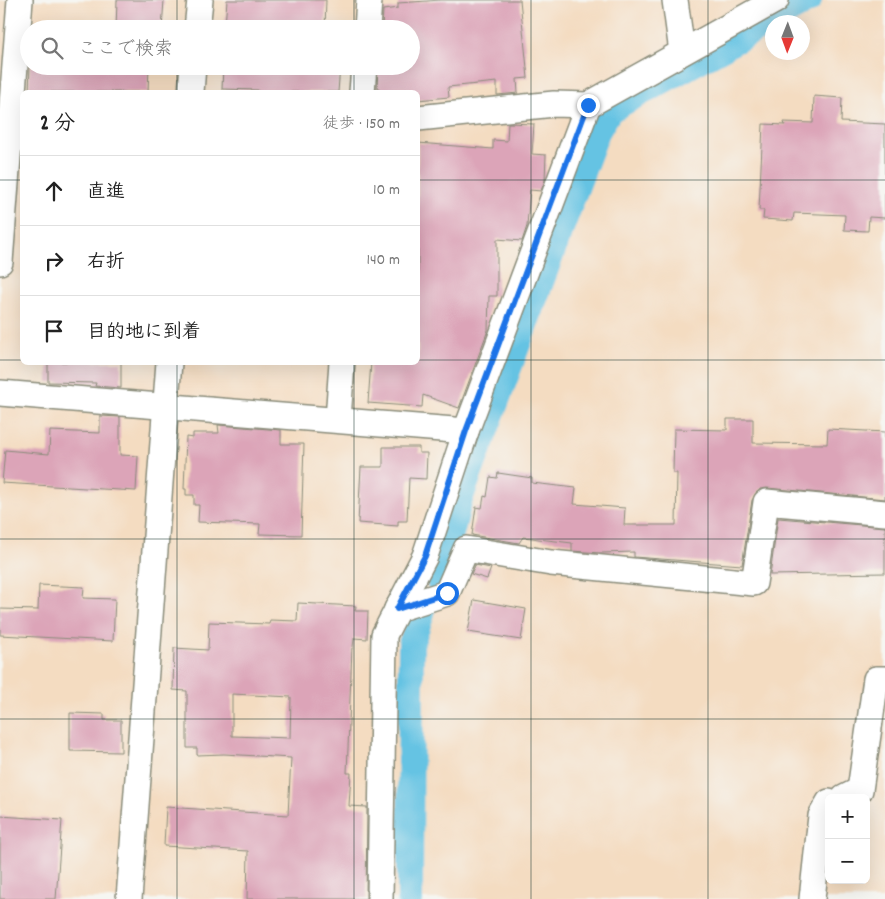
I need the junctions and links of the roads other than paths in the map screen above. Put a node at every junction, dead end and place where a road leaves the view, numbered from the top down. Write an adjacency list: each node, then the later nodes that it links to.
1 (200, 0): 6 (street)
2 (369, 0): 7 (street)
3 (675, 0): 8 (street)
4 (776, 0): 8 (street)
5 (13, 12): 15 (street)
6 (198, 20)
7 (368, 20)
8 (682, 52): 13 (street)
9 (192, 75): 11 (street)
10 (363, 75): 12 (street)
11 (191, 90)
12 (362, 90)
13 (588, 105): 14 (street); 21 (street)
14 (420, 118)
15 (0, 262)
16 (169, 365): 19 (street)
17 (342, 365): 20 (street)
18 (0, 393): 19 (street)
19 (166, 406): 20 (street); 27 (street)
20 (338, 420): 21 (street)
21 (466, 431): 23 (street)
22 (885, 513): 23 (street)
23 (397, 609): 28 (street)
24 (885, 679): 25 (street)
25 (852, 794)
26 (825, 809): 29 (street)
27 (129, 899)
28 (380, 899)
29 (812, 899)

